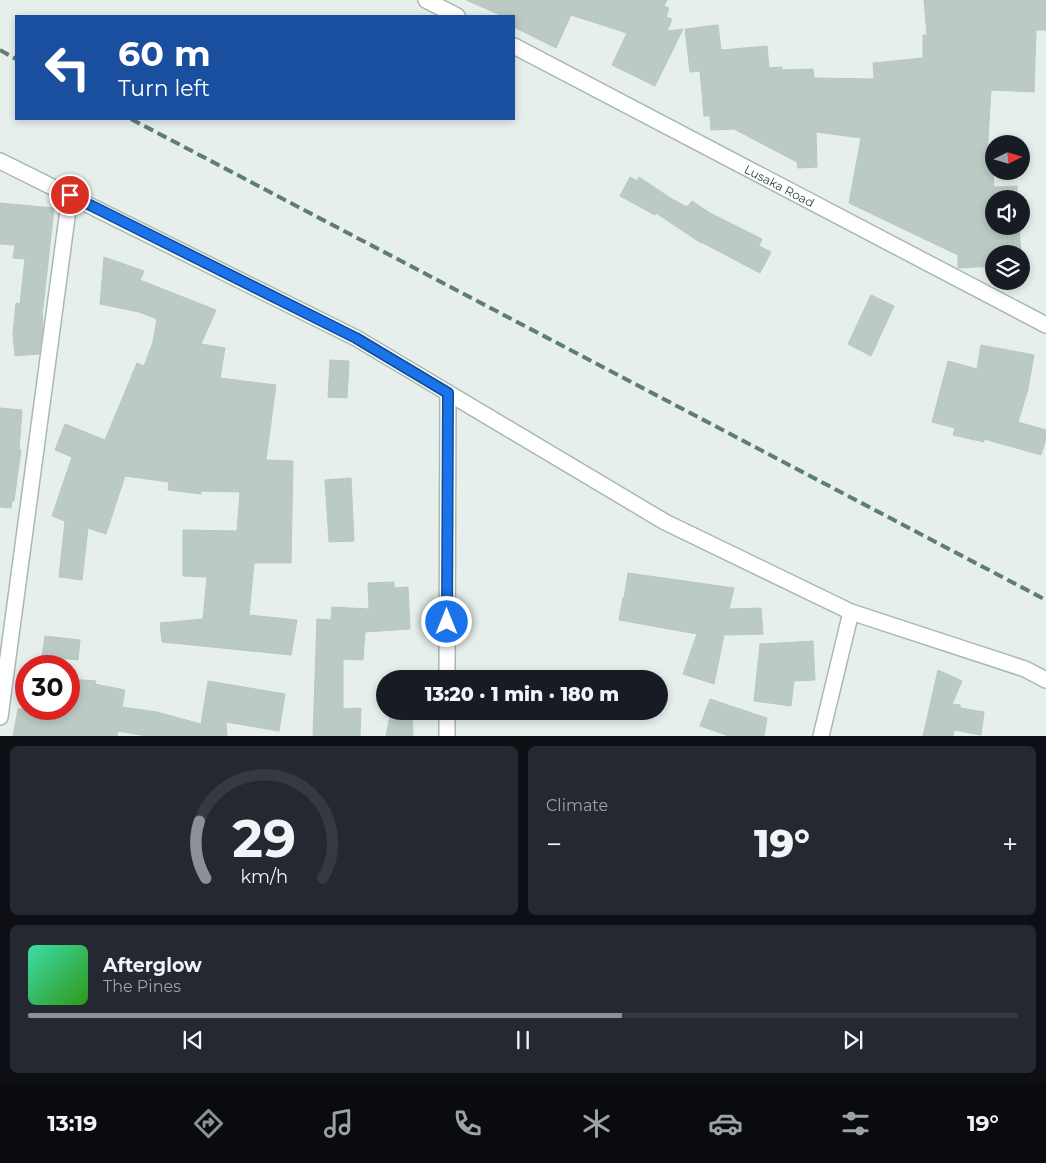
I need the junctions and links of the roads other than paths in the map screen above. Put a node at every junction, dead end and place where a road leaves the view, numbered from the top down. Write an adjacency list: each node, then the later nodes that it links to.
1 (435, 2): 2 (street)
2 (455, 15)
3 (515, 47): 6 (street, Lusaka Road)
4 (0, 162): 5 (street)
5 (70, 195): 7 (street); 11 (street)
6 (1046, 325)
7 (448, 393): 8 (street); 9 (street)
8 (851, 612): 10 (street); 14 (street)
9 (447, 670)
10 (1046, 680)
11 (0, 717)
12 (447, 720): 13 (street)
13 (447, 736)
14 (821, 736)

